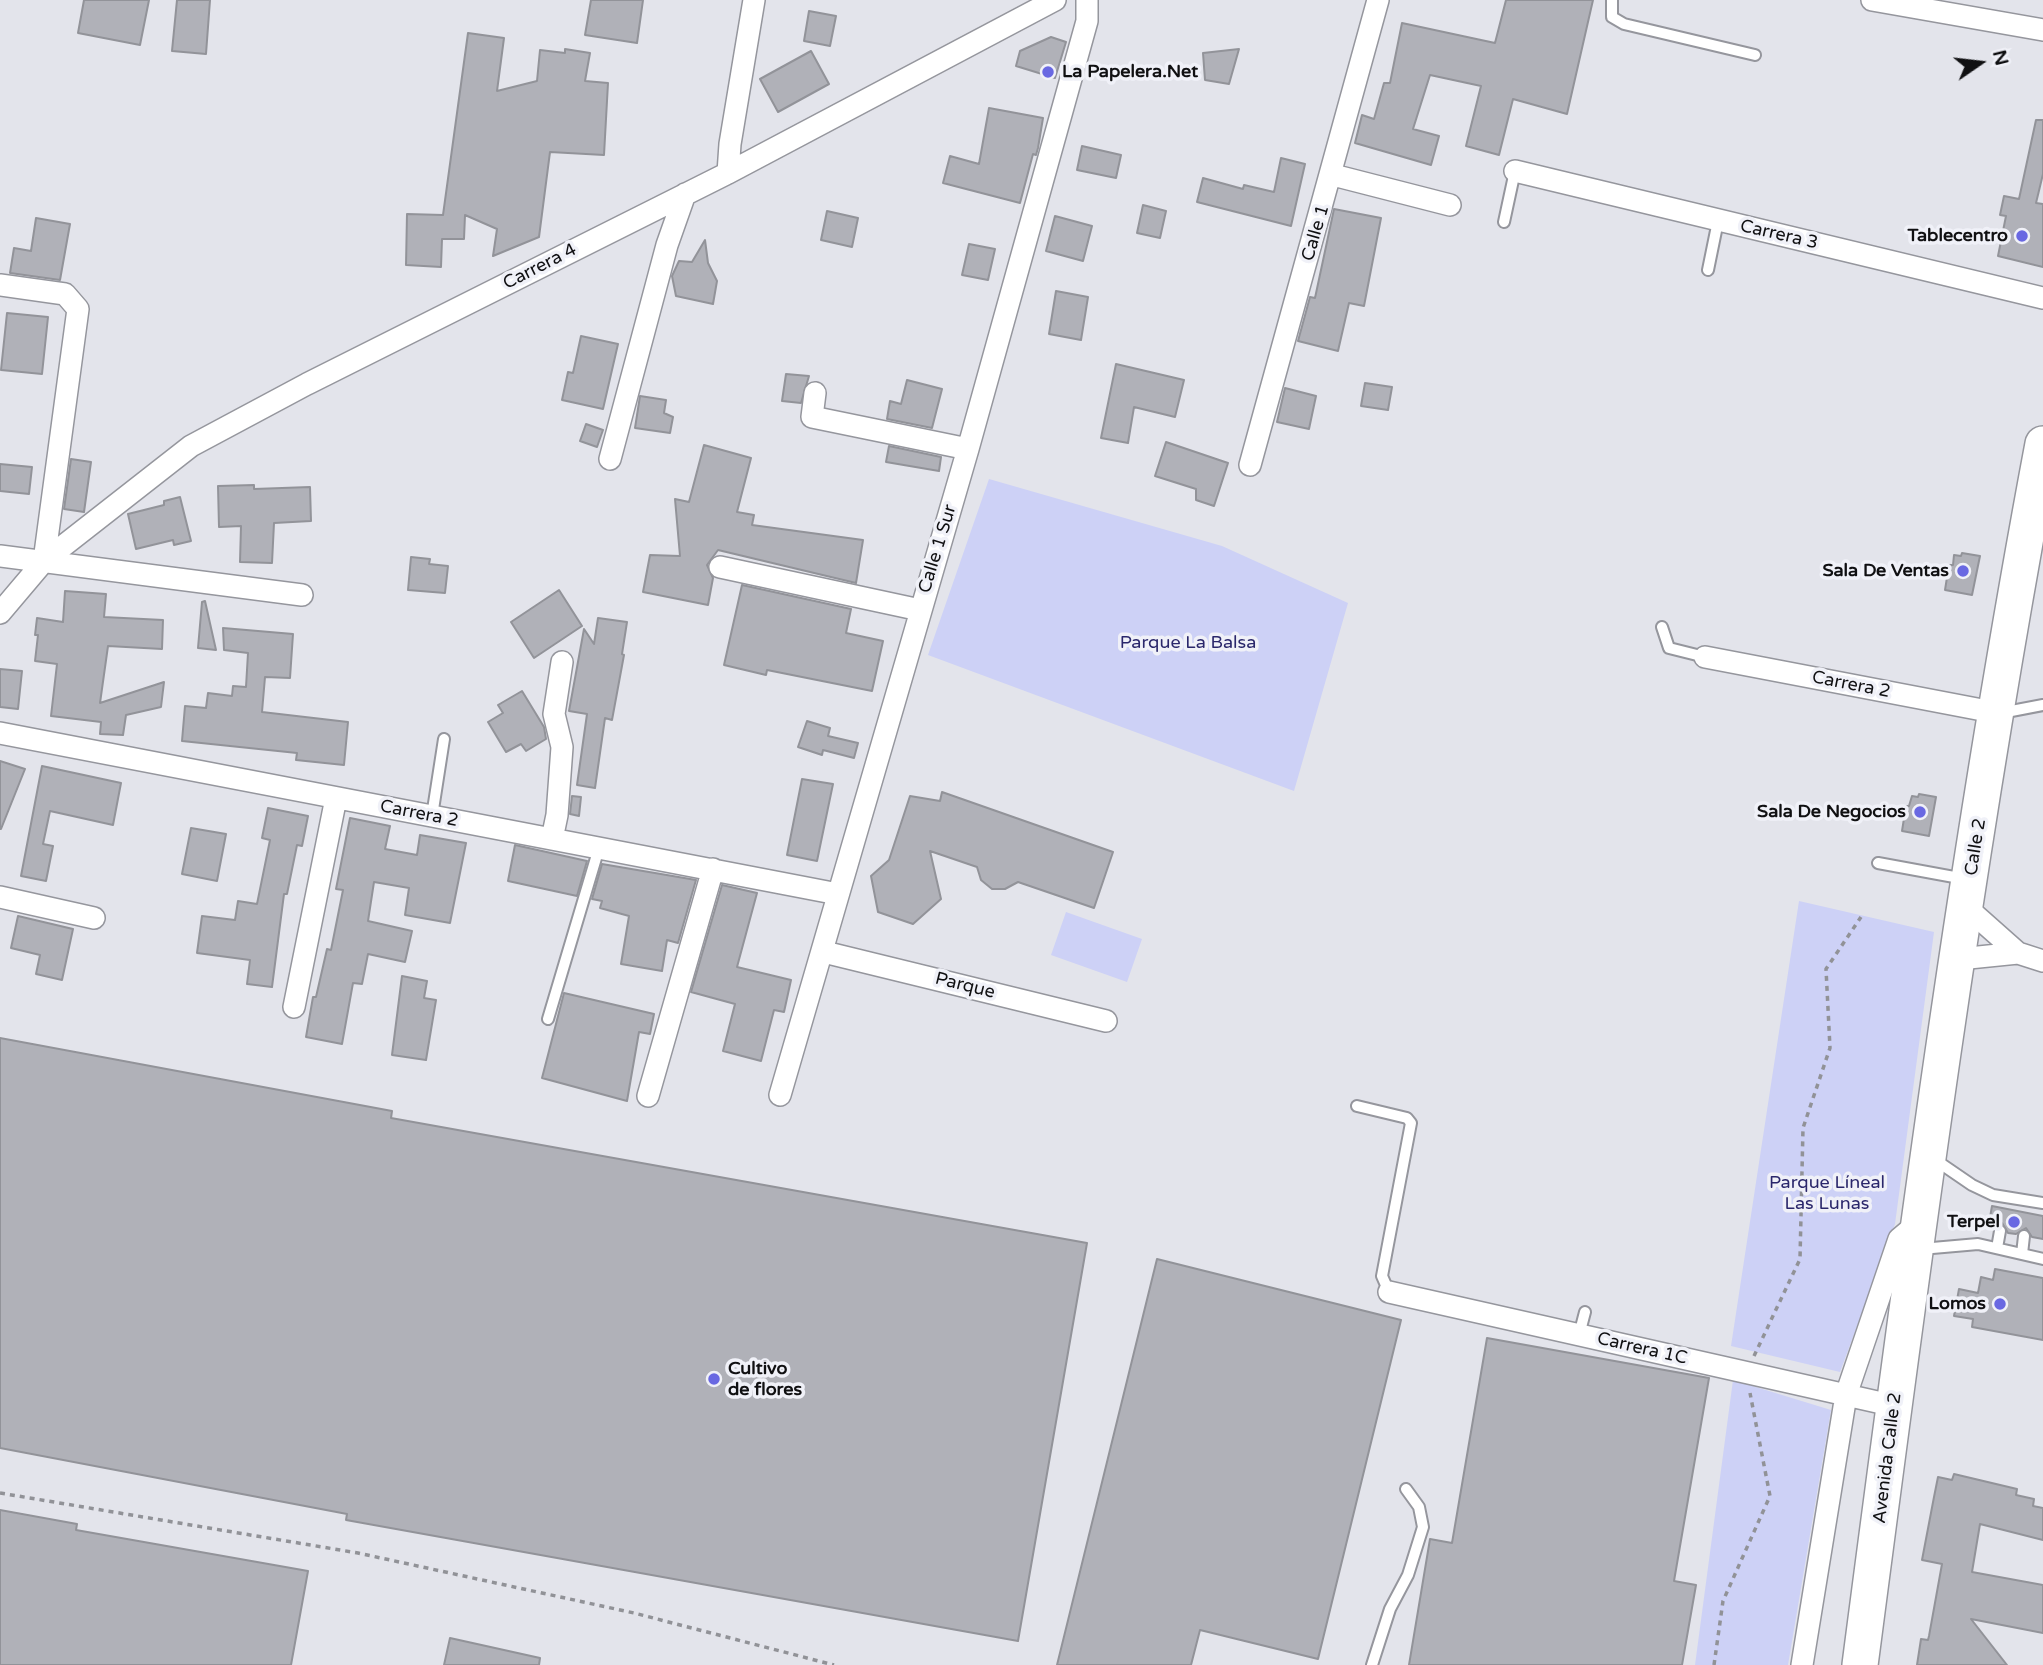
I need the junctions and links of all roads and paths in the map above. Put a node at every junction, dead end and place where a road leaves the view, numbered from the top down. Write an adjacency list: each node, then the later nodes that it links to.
1 (754, 0): 10 (street)
2 (1055, 0): 10 (street, Carrera 4)
3 (1087, 0): 21 (street, Calle 1 Sur)
4 (1378, 0): 11 (street, Calle 1)
5 (1612, 0): 8 (lane)
6 (1872, 0): 7 (street)
7 (2043, 30)
8 (1755, 55)
9 (1515, 171): 14 (street, Carrera 3); 15 (lane)
10 (728, 173): 12 (street, Carrera 4)
11 (1333, 174): 13 (street); 23 (street, Calle 1)
12 (685, 194): 22 (street); 26 (street, Carrera 4)
13 (1450, 205)
14 (1717, 220): 16 (lane); 18 (street, Carrera 3)
15 (1504, 222)
16 (1708, 270)
17 (0, 285): 26 (street)
18 (2043, 298)
19 (815, 393): 21 (street)
20 (2043, 444): 24 (main road, Calle 2)
21 (968, 449): 29 (street, Calle 1 Sur)
22 (610, 459)
23 (1250, 465)
24 (2036, 524): 35 (main road, Calle 2)
25 (0, 556): 26 (street)
26 (44, 561): 28 (street); 30 (street, Carrera 4)
27 (720, 567): 29 (street)
28 (302, 595)
29 (920, 610): 44 (street, Calle 1 Sur)
30 (0, 613)
31 (1662, 627): 32 (lane)
32 (1705, 657): 35 (street, Carrera 2)
33 (562, 662): 40 (street)
34 (2043, 705): 35 (lane)
35 (1998, 713): 45 (main road, Calle 2)
36 (0, 733): 38 (street, Carrera 2)
37 (444, 739): 39 (lane)
38 (336, 799): 39 (street, Carrera 2); 53 (street)
39 (432, 816): 40 (street, Carrera 2)
40 (552, 839): 41 (street, Carrera 2)
41 (599, 848): 43 (street, Carrera 2); 54 (lane)
42 (1878, 863): 45 (lane)
43 (713, 869): 44 (street, Carrera 2); 57 (street)
44 (838, 894): 49 (street, Calle 1 Sur)
45 (1968, 894): 50 (street); 51 (main road, Calle 2)
46 (0, 897): 48 (street)
47 (1861, 917): 72 (path)
48 (94, 918)
49 (824, 952): 55 (street, Parque); 56 (street, Calle 1 Sur)
50 (2018, 953): 51 (street); 52 (street)
51 (1959, 959): 59 (main road, Calle 2)
52 (2043, 961)
53 (294, 1007)
54 (548, 1019)
55 (1106, 1021)
56 (780, 1095)
57 (649, 1096)
58 (1357, 1106): 69 (lane)
59 (1927, 1154): 60 (lane); 65 (main road, Calle 2)
60 (2029, 1200): 61 (lane); 62 (lane)
61 (2043, 1203)
62 (2028, 1213)
63 (2000, 1231): 66 (lane)
64 (2024, 1236): 67 (lane)
65 (1916, 1237): 66 (lane); 73 (street); 74 (main road, Avenida Calle 2)
66 (1997, 1248): 67 (lane)
67 (2022, 1254): 68 (lane)
68 (2043, 1259)
69 (1389, 1292): 71 (street, Carrera 1C)
70 (1585, 1312): 71 (lane)
71 (1579, 1335): 72 (street, Carrera 1C)
72 (1746, 1373): 73 (street, Carrera 1C); 79 (path)
73 (1846, 1395): 74 (street, Carrera 1C); 80 (street)
74 (1895, 1406): 81 (main road, Avenida Calle 2)
75 (1406, 1489): 78 (lane)
76 (0, 1493): 77 (path)
77 (834, 1665)
78 (1372, 1665)
79 (1714, 1665)
80 (1802, 1665)
81 (1860, 1665)

